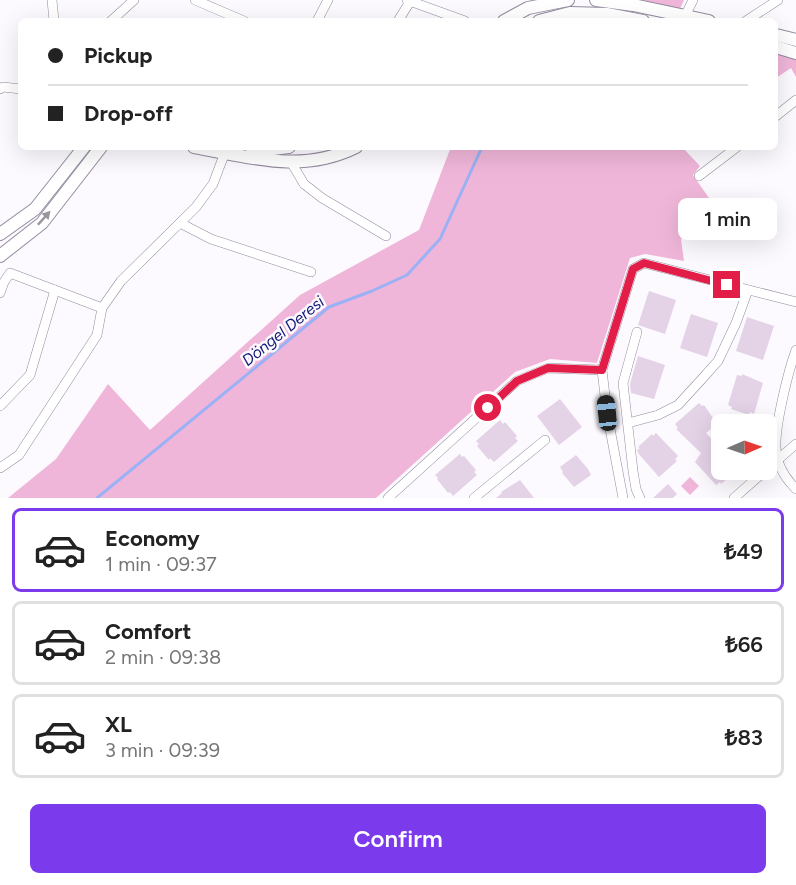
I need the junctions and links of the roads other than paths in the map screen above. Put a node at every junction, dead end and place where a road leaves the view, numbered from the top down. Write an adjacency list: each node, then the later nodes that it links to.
1 (52, 0): 12 (street)
2 (134, 0): 13 (street)
3 (328, 0): 15 (street)
4 (409, 0): 16 (street); 17 (street)
5 (568, 0): 18 (main road)
6 (594, 0): 10 (main road); 11 (main road)
7 (693, 0): 11 (street)
8 (778, 0): 22 (street)
9 (197, 1): 14 (street)
10 (586, 13): 19 (main road); 20 (main road)
11 (684, 16): 21 (main road)
12 (54, 18)
13 (114, 18)
14 (237, 18)
15 (318, 18)
16 (400, 18)
17 (457, 18)
18 (510, 18)
19 (551, 18)
20 (628, 18)
21 (694, 18)
22 (751, 18)
23 (778, 36): 24 (main road)
24 (796, 40)
25 (778, 48): 26 (main road)
26 (796, 53)
27 (1, 85): 28 (street)
28 (18, 88)
29 (796, 100): 30 (street)
30 (778, 114)
31 (82, 150): 41 (main road)
32 (99, 150): 43 (main road, one-way to 32)
33 (226, 150): 38 (main road); 40 (street)
34 (321, 150): 37 (street)
35 (348, 150): 37 (main road)
36 (732, 150): 39 (street)
37 (322, 160): 38 (main road)
38 (291, 162): 42 (street)
39 (699, 176)
40 (180, 223): 44 (street); 49 (street)
41 (0, 234)
42 (386, 236)
43 (0, 256)
44 (311, 272)
45 (55, 290): 47 (street); 49 (street); 53 (street)
46 (748, 290): 48 (street); 52 (street); 54 (street)
47 (0, 293)
48 (796, 302)
49 (102, 308): 58 (street)
50 (637, 332): 54 (street)
51 (796, 350): 57 (street)
52 (602, 370): 62 (street); 63 (street)
53 (0, 406)
54 (628, 423): 64 (street)
55 (545, 441): 61 (street)
56 (796, 444): 57 (street)
57 (778, 459): 60 (street)
58 (0, 468)
59 (754, 480): 65 (street)
60 (796, 489)
61 (479, 497)
62 (388, 498)
63 (623, 498)
64 (640, 498)
65 (734, 498)

